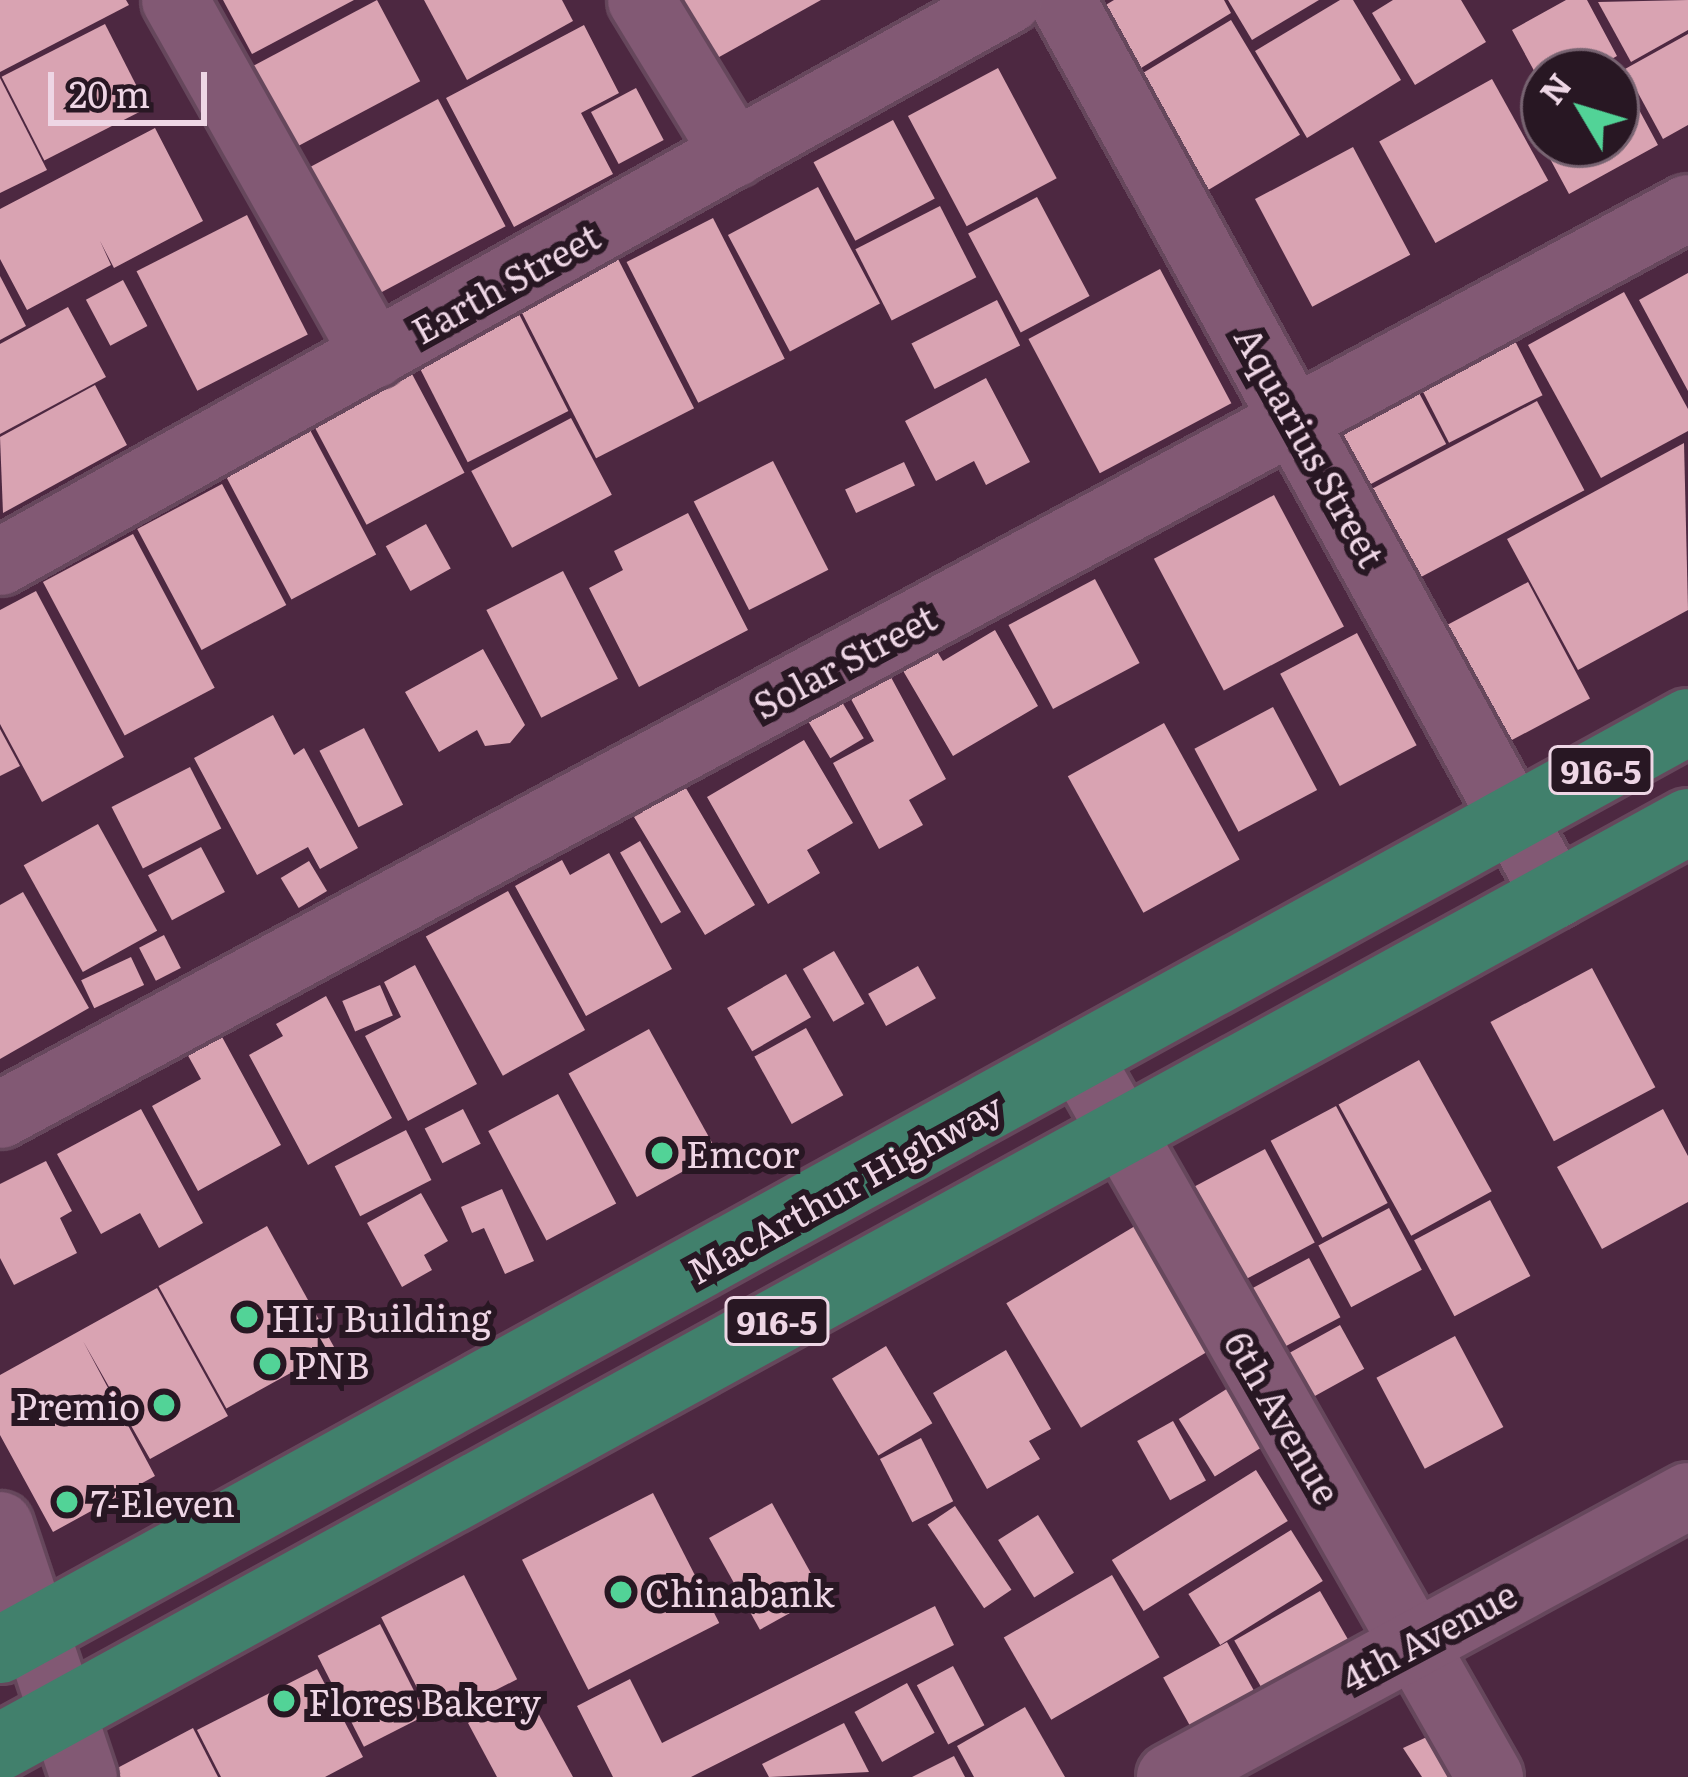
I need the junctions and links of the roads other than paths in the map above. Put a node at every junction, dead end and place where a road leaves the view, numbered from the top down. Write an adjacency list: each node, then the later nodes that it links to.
1 (175, 0): 7 (street)
2 (641, 0): 5 (street)
3 (1009, 0): 5 (street, Earth Street)
4 (1062, 0): 8 (street, Aquarius Street)
5 (735, 154): 7 (street, Earth Street)
6 (1688, 208): 8 (street, Solar Street)
7 (375, 356): 9 (street, Earth Street)
8 (1296, 417): 11 (street, Aquarius Street); 15 (street, Solar Street)
9 (4, 551)
10 (1688, 722): 11 (main road, MacArthur Highway / 916-5)
11 (1514, 818): 13 (street, Aquarius Street); 14 (main road, MacArthur Highway / 916-5)
12 (1688, 822): 13 (main road, 916-5)
13 (1555, 895): 16 (main road, 916-5)
14 (1079, 1058): 16 (street, 6th Avenue); 19 (main road, MacArthur Highway / 916-5)
15 (0, 1114)
16 (1120, 1134): 20 (street, 6th Avenue); 21 (main road, 916-5)
17 (1688, 1496): 20 (street, 4th Avenue)
18 (0, 1525): 19 (street)
19 (19, 1639): 21 (street)
20 (1415, 1642): 24 (street, 4th Avenue); 25 (street, 6th Avenue)
21 (64, 1712): 22 (main road, 916-5); 23 (street)
22 (0, 1747)
23 (84, 1777)
24 (1170, 1777)
25 (1490, 1777)

